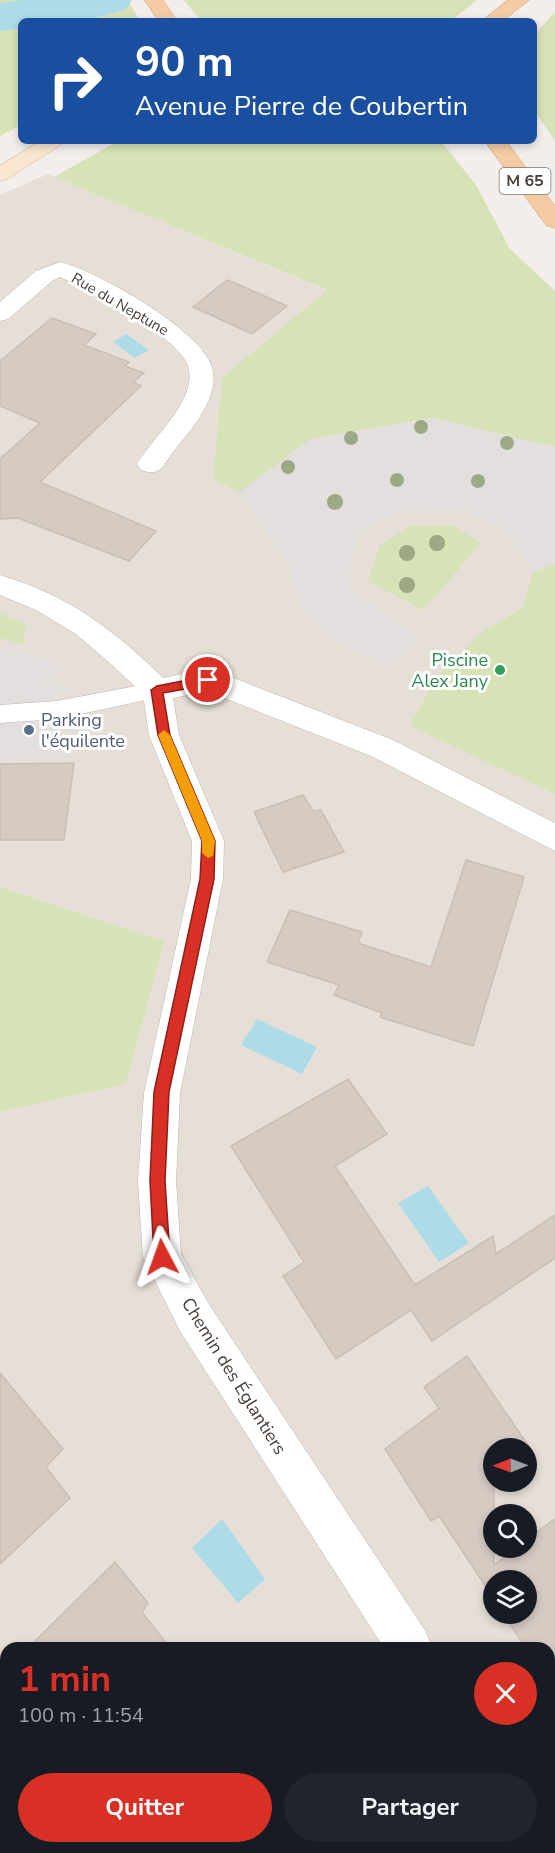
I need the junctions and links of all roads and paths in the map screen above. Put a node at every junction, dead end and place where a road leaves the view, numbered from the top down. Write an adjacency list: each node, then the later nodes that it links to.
1 (154, 0): 3 (main road)
2 (520, 0): 4 (main road)
3 (166, 18)
4 (495, 18)
5 (49, 144): 7 (main road)
6 (497, 144): 8 (main road, M 65)
7 (0, 175)
8 (555, 221)
9 (0, 314): 10 (street, Rue du Neptune)
10 (150, 464)
11 (0, 585): 12 (street)
12 (157, 690): 13 (lane); 14 (street); 15 (street, Chemin des Églantiers)
13 (0, 714)
14 (555, 838)
15 (406, 1642)

